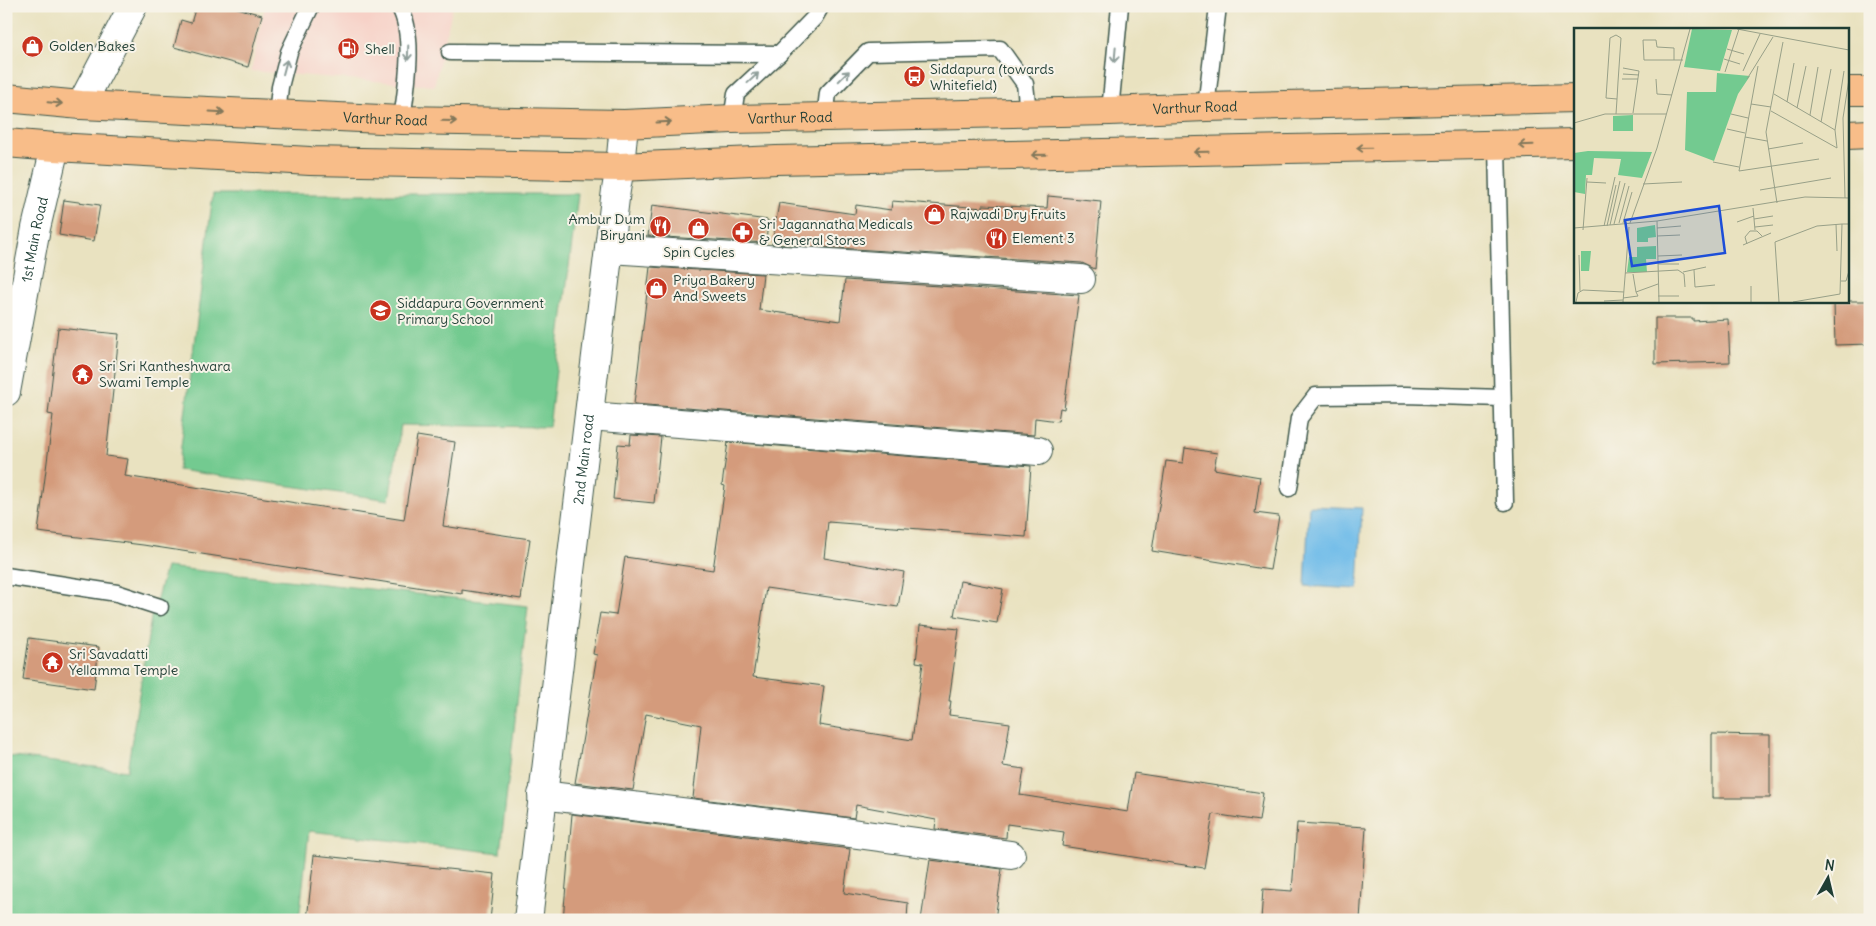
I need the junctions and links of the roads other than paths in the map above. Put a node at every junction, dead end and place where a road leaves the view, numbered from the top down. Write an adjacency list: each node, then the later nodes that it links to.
1 (133, 6): 13 (street)
2 (311, 6): 17 (lane, one-way to 2)
3 (399, 6): 20 (lane, one-way to 20)
4 (821, 6): 8 (lane)
5 (1120, 6): 15 (lane, one-way to 15)
6 (1218, 6): 14 (lane)
7 (450, 52): 8 (lane)
8 (780, 54): 19 (lane, one-way to 8)
9 (1870, 91): 10 (main road)
10 (1848, 92)
11 (6, 98): 13 (main road, Varthur Road, one-way to 13)
12 (1574, 98): 14 (main road, Varthur Road)
13 (81, 105): 17 (main road, Varthur Road, one-way to 17)
14 (1206, 107): 15 (main road, Varthur Road)
15 (1110, 111): 16 (main road, Varthur Road)
16 (1028, 112): 18 (main road, Varthur Road); 18 (lane, one-way to 16)
17 (278, 115): 20 (main road, Varthur Road)
18 (825, 118): 19 (main road, Varthur Road)
19 (732, 119): 21 (main road, Varthur Road, one-way to 19)
20 (402, 120): 21 (main road, Varthur Road, one-way to 21)
21 (624, 124): 28 (street, 2nd Main road)
22 (1848, 134): 23 (main road)
23 (1870, 134)
24 (6, 143): 27 (main road)
25 (1574, 143): 26 (main road, one-way to 26)
26 (1497, 146): 28 (main road, one-way to 28); 32 (lane)
27 (55, 147): 28 (main road); 31 (street, 1st Main Road)
28 (620, 167): 29 (street, 2nd Main road)
29 (609, 249): 30 (street); 33 (street, 2nd Main road)
30 (1082, 279)
31 (6, 392)
32 (1502, 398): 35 (lane); 36 (lane)
33 (589, 416): 34 (street); 39 (street, 2nd Main road)
34 (1038, 451)
35 (1289, 488)
36 (1505, 502)
37 (6, 576): 38 (lane)
38 (160, 607)
39 (542, 796): 40 (street); 41 (street)
40 (1011, 855)
41 (528, 920)

